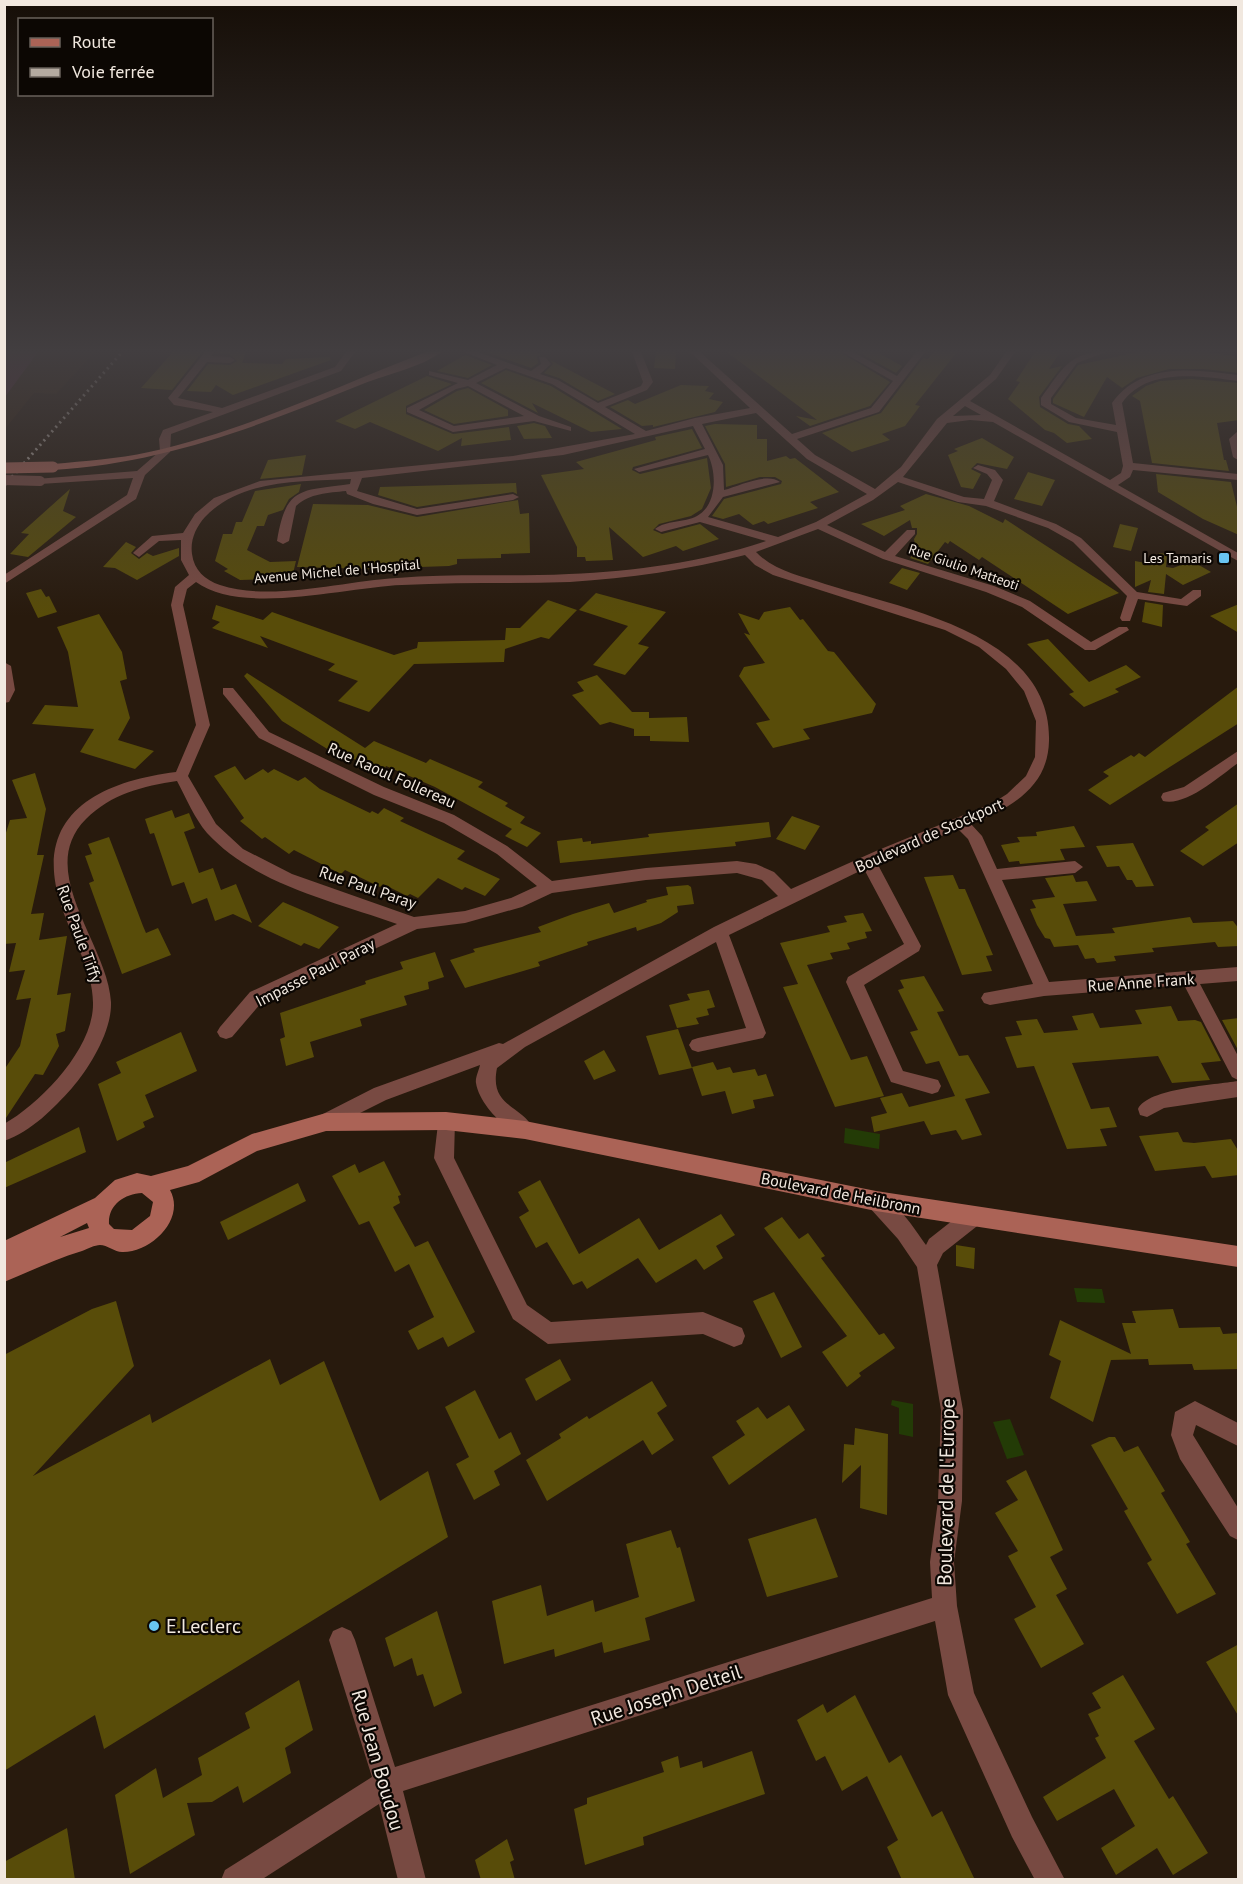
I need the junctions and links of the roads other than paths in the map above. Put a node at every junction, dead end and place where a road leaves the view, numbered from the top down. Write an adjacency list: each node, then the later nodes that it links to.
1 (164, 440): 10 (street)
2 (205, 440): 10 (street)
3 (615, 440): 21 (street)
4 (705, 440): 11 (street)
5 (792, 440): 24 (street)
6 (926, 440): 19 (street)
7 (1033, 440): 23 (street)
8 (1123, 440): 13 (street)
9 (1234, 440): 12 (street)
10 (165, 452): 14 (street, bridge); 17 (street)
11 (711, 452): 16 (street); 25 (street)
12 (1239, 457)
13 (1128, 466): 18 (street); 23 (street)
14 (4, 468)
15 (978, 468): 27 (street)
16 (639, 469)
17 (140, 474): 20 (street, bridge); 40 (street)
18 (1239, 477)
19 (896, 478): 24 (street); 27 (street)
20 (4, 480)
21 (354, 481): 26 (street); 32 (street); 33 (street)
22 (775, 482): 25 (street)
23 (1111, 484): 38 (street)
24 (875, 494): 29 (street)
25 (719, 495): 28 (street)
26 (513, 497)
27 (988, 503): 42 (street)
28 (702, 518): 30 (street); 34 (street)
29 (818, 525): 34 (street); 37 (street, Rue Giulio Matteoti)
30 (661, 530)
31 (911, 532): 37 (street, Rue Giulio Matteoti)
32 (188, 536): 36 (street); 39 (street)
33 (283, 541)
34 (781, 541): 35 (street)
35 (750, 552): 39 (street, Avenue Michel de l'Hospital); 51 (street, Boulevard de Stockport)
36 (139, 554)
37 (887, 556): 42 (street, Rue Giulio Matteoti)
38 (1239, 558)
39 (195, 577): 49 (street)
40 (4, 581)
41 (1197, 593): 42 (street)
42 (1133, 596)
43 (4, 666): 45 (street)
44 (228, 691): 55 (street, Rue Raoul Follereau)
45 (4, 699)
46 (1239, 756): 47 (street)
47 (1225, 766): 48 (street); 50 (street)
48 (1239, 773)
49 (181, 776): 57 (street, Rue Paul Paray); 73 (street, Rue Paule Tiffy)
50 (1168, 797)
51 (961, 823): 52 (street, Boulevard de Stockport); 54 (street)
52 (867, 862): 56 (street, Boulevard de Stockport); 67 (street)
53 (1075, 867): 54 (street)
54 (992, 875): 61 (street)
55 (549, 887): 56 (street, Rue Paul Paray); 57 (street, Rue Paul Paray)
56 (789, 897): 58 (street, Boulevard de Stockport)
57 (414, 923): 63 (street, Impasse Paul Paray)
58 (720, 931): 64 (street, Boulevard de Stockport); 65 (street)
59 (1239, 974): 60 (street, Rue Anne Frank)
60 (1189, 979): 61 (street, Rue Anne Frank); 66 (street)
61 (1044, 989): 62 (street, Rue Anne Frank)
62 (990, 998)
63 (226, 1032)
64 (519, 1042): 71 (street, Boulevard de Stockport); 72 (street, Boulevard de Stockport)
65 (698, 1046)
66 (1239, 1072)
67 (932, 1086)
68 (1239, 1089): 69 (street)
69 (1147, 1109)
70 (446, 1121): 71 (street, Boulevard de Heilbronn); 72 (street, Boulevard de Heilbronn); 85 (street)
71 (327, 1122): 74 (street, Boulevard de Heilbronn)
72 (525, 1130): 76 (street, Boulevard de Heilbronn)
73 (4, 1133)
74 (192, 1174): 75 (street); 78 (street)
75 (153, 1185): 77 (street); 78 (street)
76 (876, 1201): 79 (street, Boulevard de Heilbronn); 83 (street, Boulevard de l'Europe)
77 (103, 1205): 80 (street); 81 (street)
78 (164, 1208): 80 (street)
79 (974, 1216): 82 (street, Boulevard de Heilbronn); 83 (street)
80 (103, 1234): 84 (street)
81 (4, 1252)
82 (1239, 1257)
83 (927, 1264): 88 (street, Boulevard de l'Europe)
84 (4, 1271)
85 (734, 1336)
86 (1239, 1435): 87 (street)
87 (1239, 1528)
88 (945, 1606): 90 (street, Rue Joseph Delteil); 93 (street, Boulevard de l'Europe)
89 (342, 1640): 90 (street, Rue Jean Boudou)
90 (387, 1783): 91 (street, Rue Joseph Delteil); 92 (street, Rue Jean Boudou)
91 (235, 1880)
92 (412, 1880)
93 (1050, 1880)

